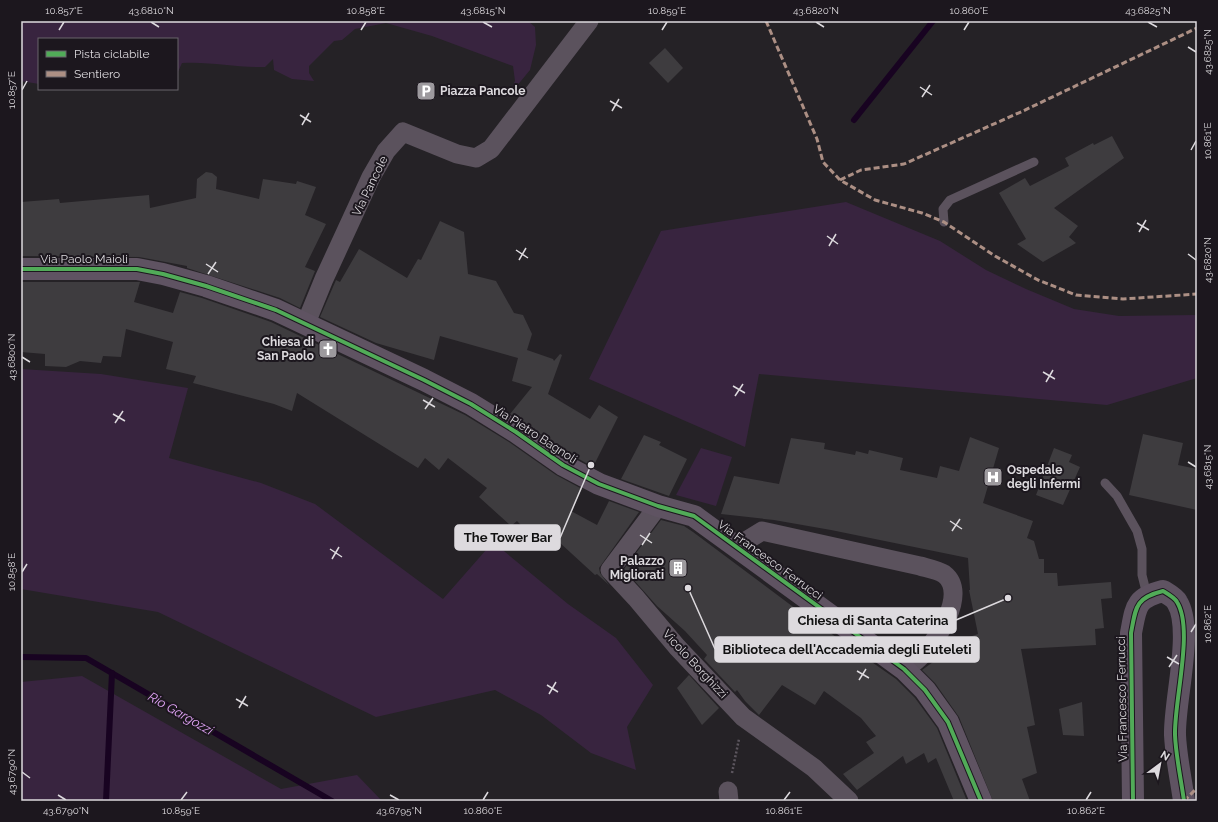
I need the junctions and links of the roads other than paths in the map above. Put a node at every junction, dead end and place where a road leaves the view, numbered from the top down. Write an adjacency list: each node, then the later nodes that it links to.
1 (589, 21): 5 (street, Via Pancole)
2 (1034, 162): 3 (lane)
3 (944, 222)
4 (21, 269): 5 (street, Via Paolo Maioli)
5 (306, 323): 7 (street, Via Pietro Bagnoli)
6 (1104, 483): 10 (lane)
7 (658, 506): 8 (street, Via Pietro Bagnoli); 12 (street, Vicolo Borghizzi)
8 (694, 516): 9 (street, Via Francesco Ferrucci)
9 (736, 547): 11 (street, Via Francesco Ferrucci); 11 (street)
10 (1155, 593): 14 (street, Via Francesco Ferrucci); 15 (street)
11 (904, 669): 13 (street, Via Francesco Ferrucci)
12 (849, 801)
13 (981, 801)
14 (1133, 801)
15 (1184, 801)

